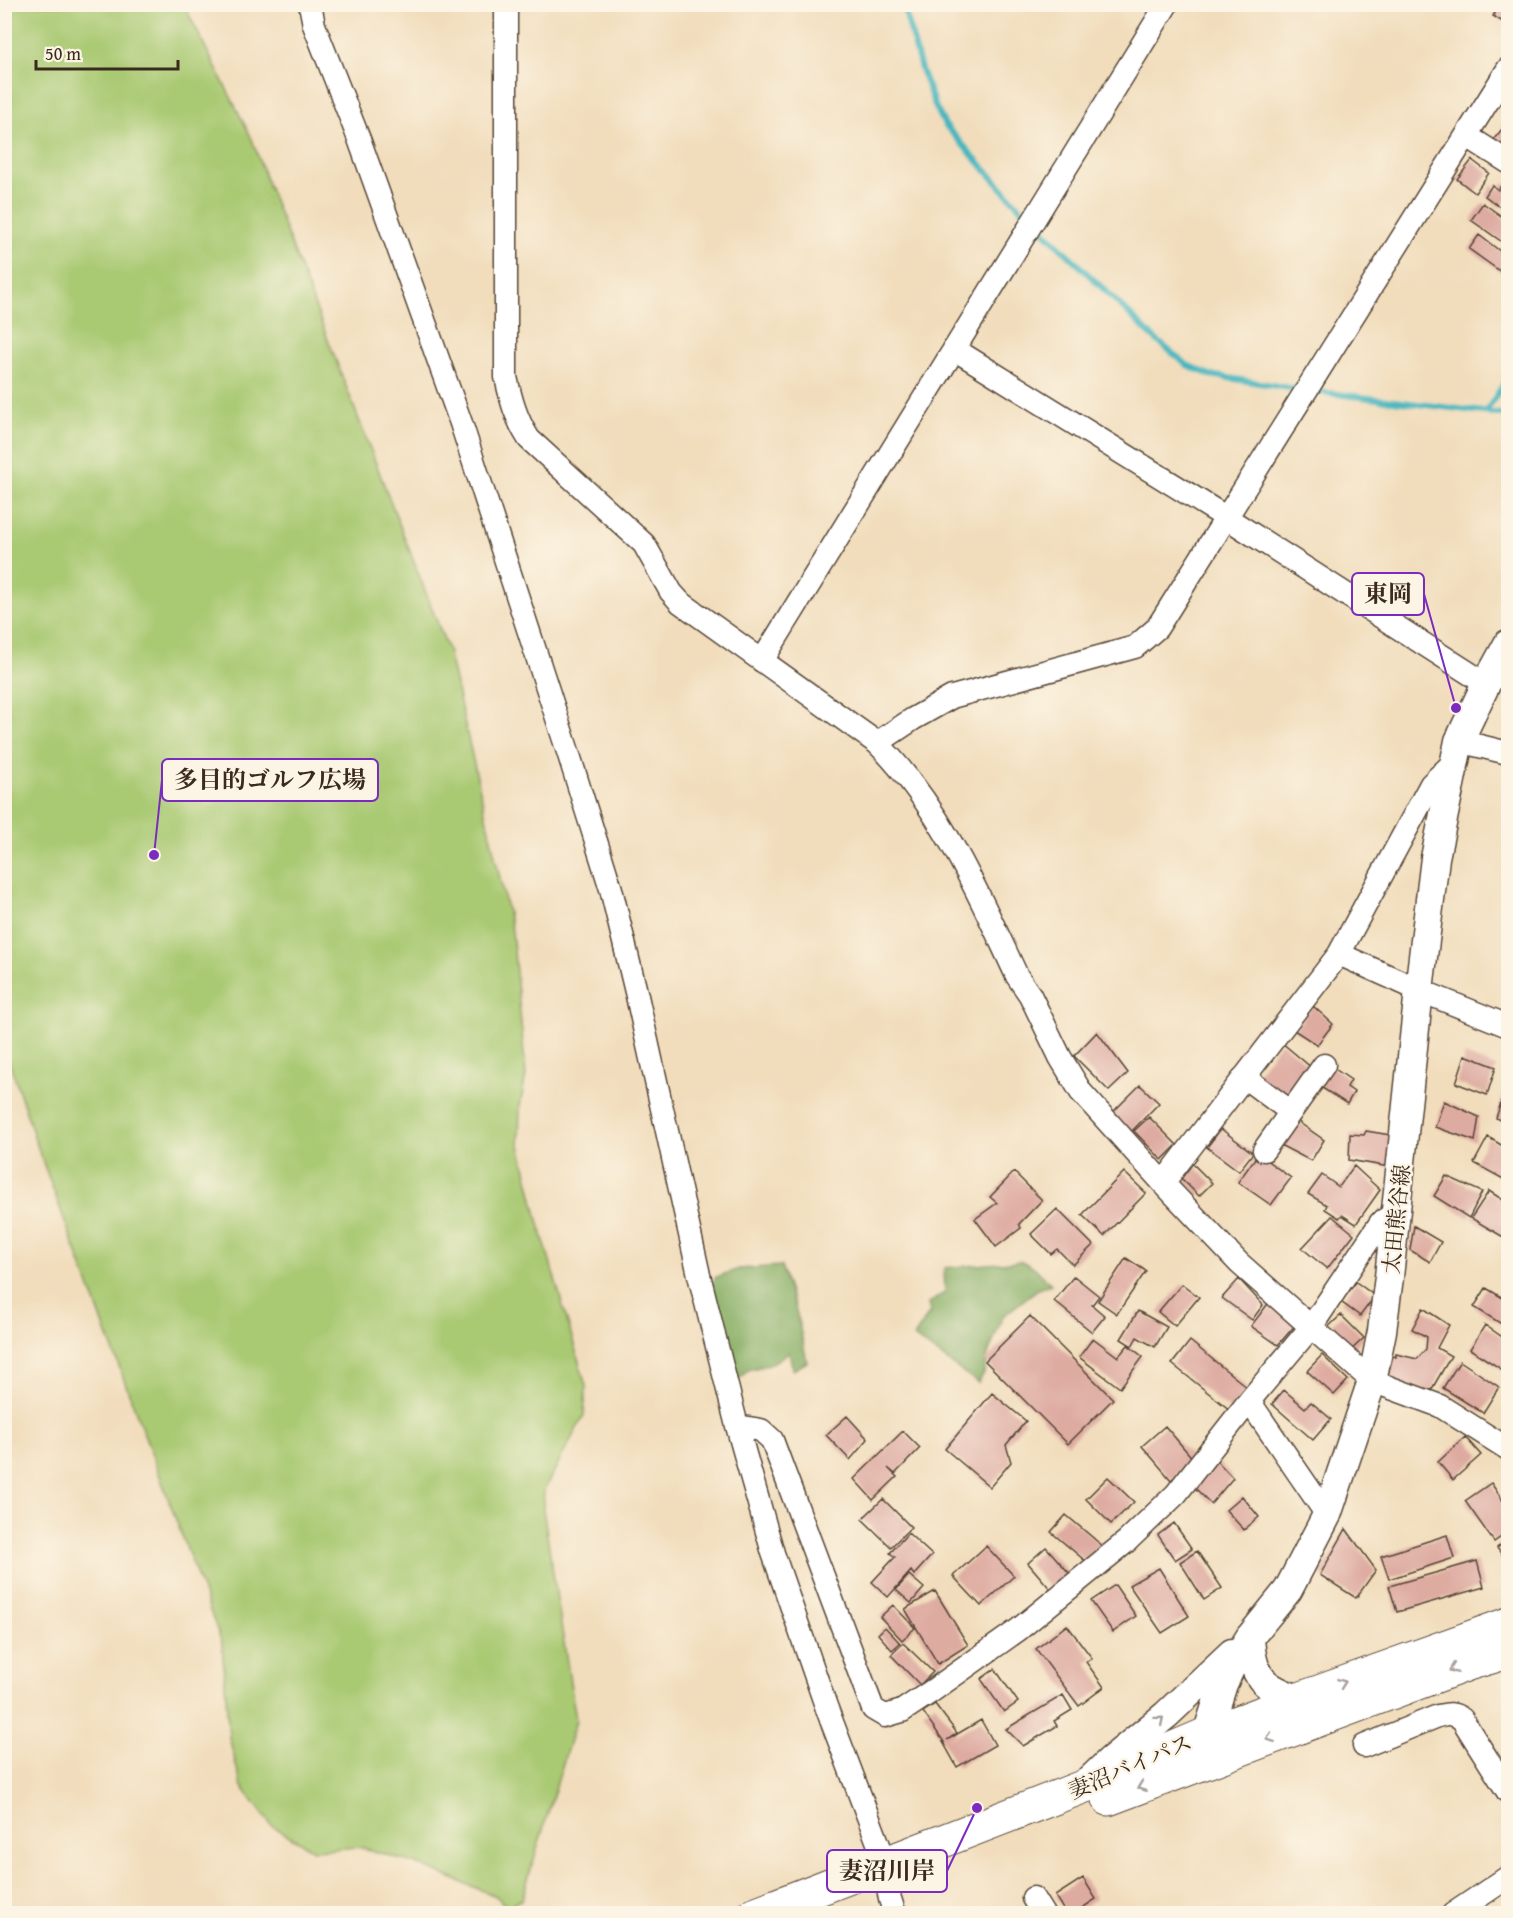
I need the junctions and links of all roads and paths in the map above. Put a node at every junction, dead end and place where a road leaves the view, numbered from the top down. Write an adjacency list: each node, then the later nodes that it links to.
1 (310, 4): 27 (street)
2 (506, 4): 10 (street)
3 (1167, 4): 7 (street)
4 (1509, 69): 5 (street)
5 (1467, 136): 6 (street); 8 (street)
6 (1509, 162)
7 (954, 349): 8 (street); 10 (street)
8 (1227, 518): 11 (street); 12 (street)
9 (1509, 644): 11 (main road, 太田熊谷線)
10 (762, 661): 12 (street)
11 (1486, 684): 13 (main road, 太田熊谷線)
12 (877, 743): 22 (street)
13 (1457, 751): 14 (street); 15 (street); 16 (main road, 太田熊谷線)
14 (1509, 753)
15 (1339, 954): 16 (street); 19 (street)
16 (1419, 990): 17 (street); 23 (main road, 太田熊谷線)
17 (1509, 1026)
18 (1324, 1065): 20 (street)
19 (1244, 1077): 20 (street); 22 (street)
20 (1291, 1112): 21 (street)
21 (1264, 1150)
22 (1162, 1183): 24 (street)
23 (1397, 1212): 24 (street); 25 (main road, 太田熊谷線)
24 (1311, 1327): 25 (street); 26 (street)
25 (1372, 1381): 28 (street); 29 (main road, 太田熊谷線)
26 (1249, 1401): 27 (street); 29 (street)
27 (737, 1426): 40 (street)
28 (1509, 1449)
29 (1327, 1515): 31 (main road, 太田熊谷線)
30 (1509, 1624): 33 (highway, 妻沼バイパス, one-way to 30)
31 (1250, 1637): 33 (main road); 34 (main road, 太田熊谷線); 37 (main road, one-way to 31)
32 (1509, 1652): 36 (highway, 妻沼バイパス, one-way to 36)
33 (1299, 1699): 34 (highway, 妻沼バイパス)
34 (1209, 1733): 36 (main road, 太田熊谷線); 37 (highway, 妻沼バイパス)
35 (1364, 1746): 38 (street)
36 (1196, 1766): 40 (highway, 妻沼バイパス, one-way to 40)
37 (1085, 1786): 40 (highway, 妻沼バイパス)
38 (1509, 1792)
39 (1509, 1877): 43 (street)
40 (878, 1884): 41 (highway, 妻沼バイパス); 42 (highway, 妻沼バイパス)
41 (754, 1914)
42 (809, 1914)
43 (1453, 1914)

